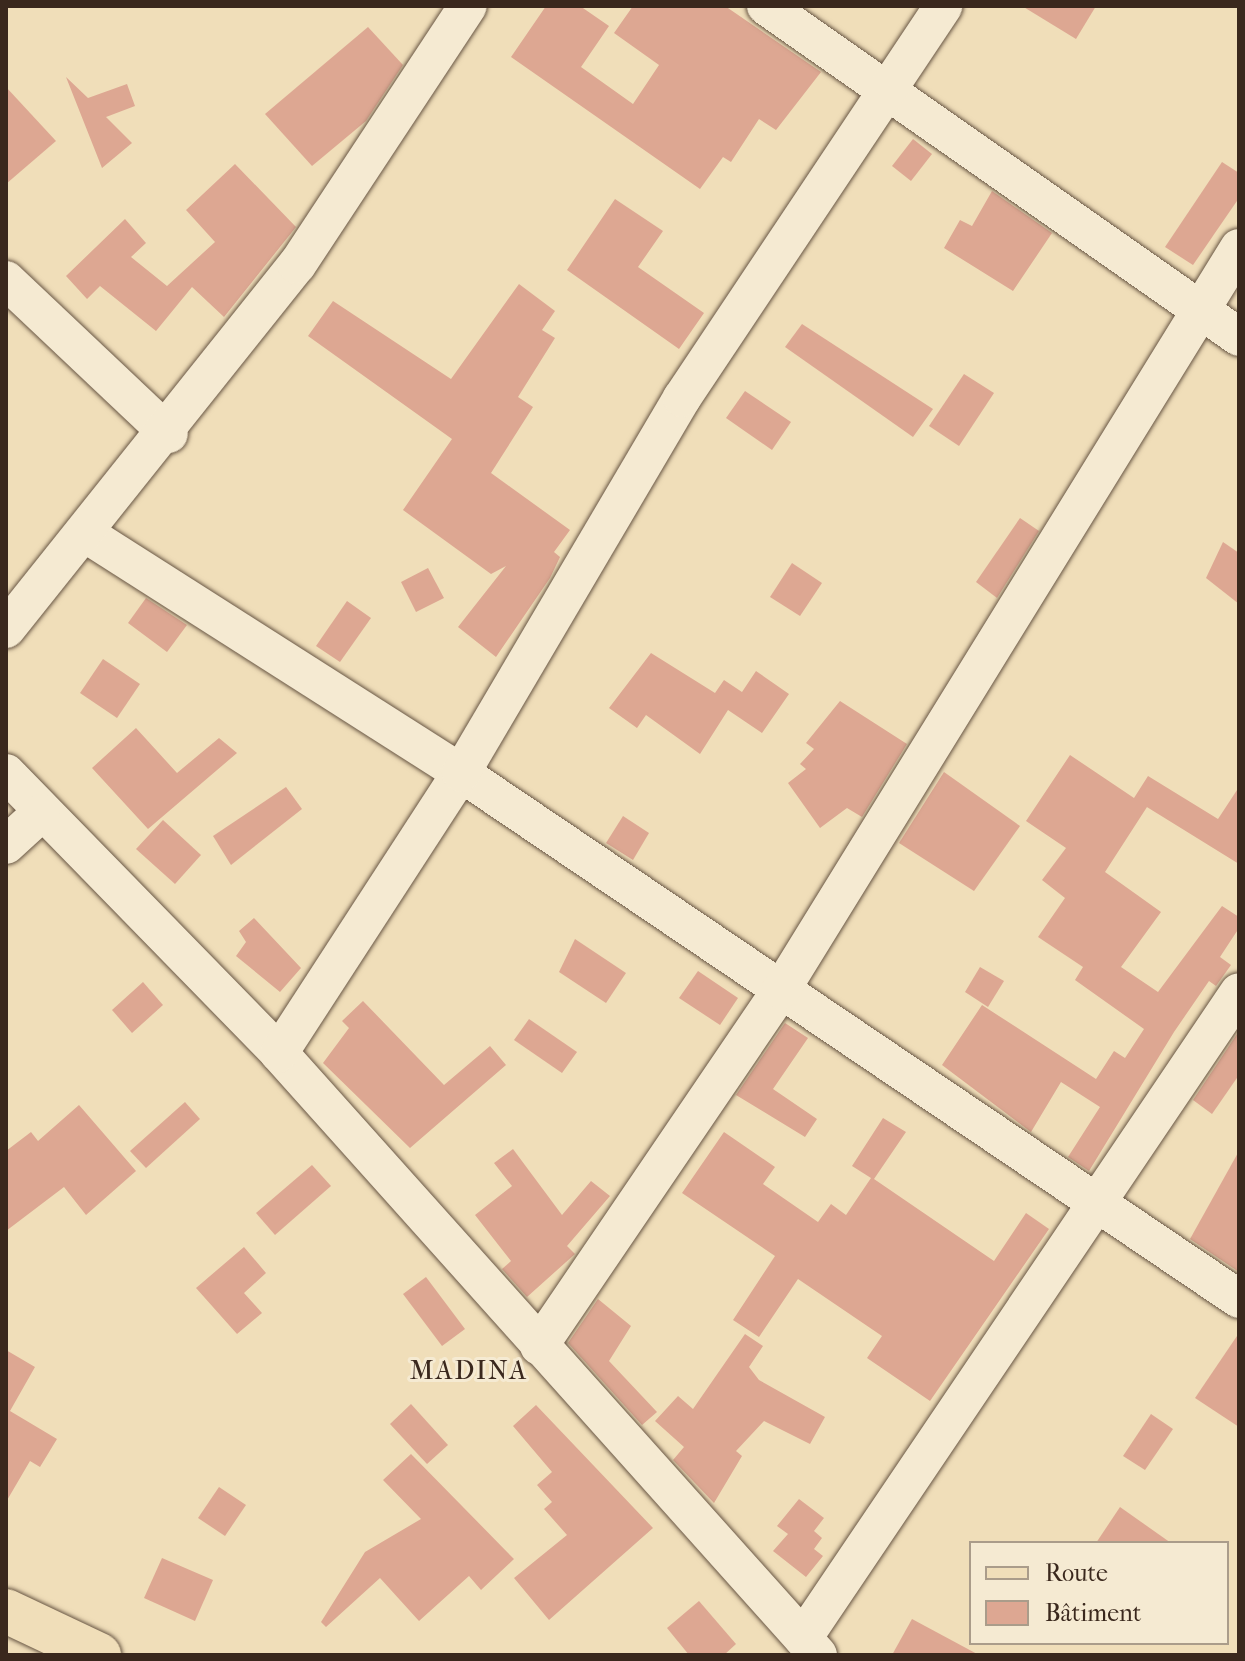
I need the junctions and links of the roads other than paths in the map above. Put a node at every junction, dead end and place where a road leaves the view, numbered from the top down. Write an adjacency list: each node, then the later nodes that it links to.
1 (468, 6): 9 (street)
2 (766, 6): 4 (street)
3 (943, 6): 4 (street)
4 (883, 87): 7 (street); 13 (street)
5 (1239, 248): 7 (street)
6 (6, 280): 9 (street)
7 (1199, 310): 8 (street); 16 (street)
8 (1239, 337)
9 (169, 434): 10 (street)
10 (86, 534): 11 (street); 13 (street)
11 (6, 629)
12 (6, 773): 14 (street)
13 (461, 773): 16 (street); 18 (street)
14 (41, 813): 15 (street); 18 (street)
15 (6, 845)
16 (781, 990): 19 (street); 21 (street)
17 (1239, 992): 19 (street)
18 (279, 1053): 21 (street)
19 (1094, 1203): 20 (street); 23 (street)
20 (1239, 1299)
21 (539, 1346): 23 (street)
22 (6, 1611): 24 (main road)
23 (810, 1647)
24 (99, 1655)

